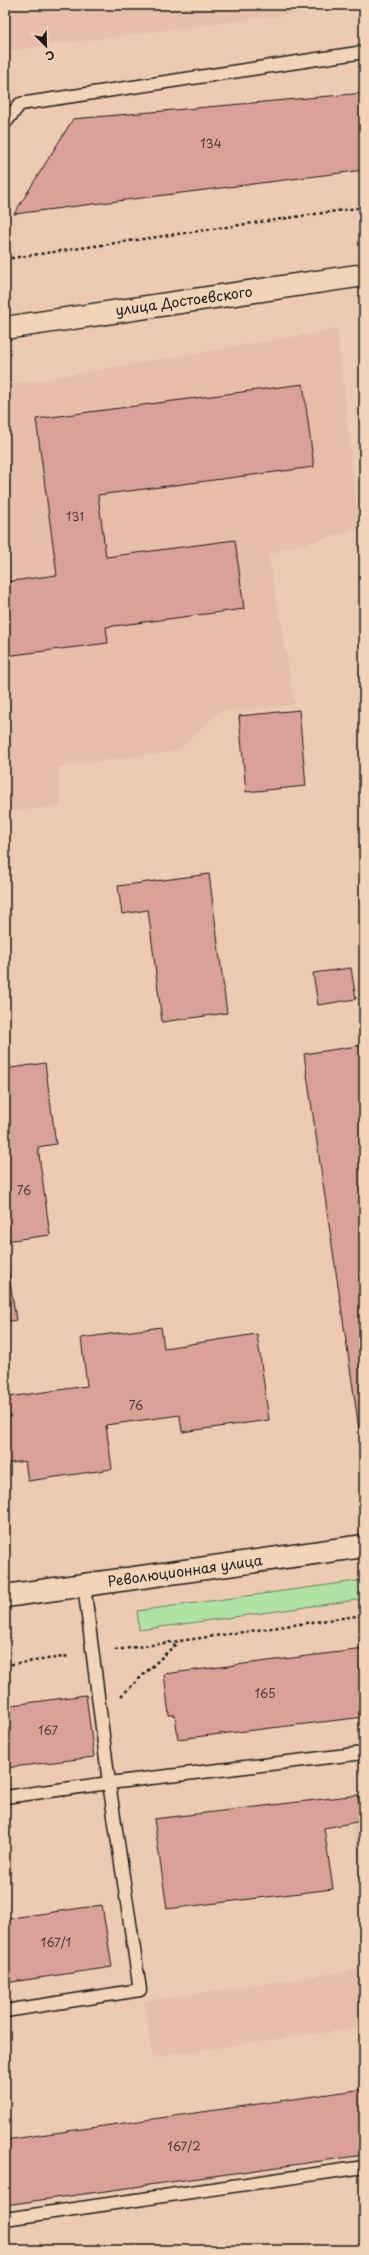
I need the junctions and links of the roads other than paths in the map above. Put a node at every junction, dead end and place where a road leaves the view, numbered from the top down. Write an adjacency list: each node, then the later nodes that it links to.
1 (364, 52): 2 (lane)
2 (5, 123)
3 (364, 275): 4 (main road, улица Достоевского)
4 (5, 328)
5 (364, 1546): 6 (main road, Революционная улица)
6 (84, 1585): 7 (main road, Революционная улица); 9 (lane)
7 (5, 1596)
8 (364, 1753): 9 (lane)
9 (109, 1783): 10 (lane); 11 (lane)
10 (5, 1797)
11 (5, 2010)
12 (364, 2167): 13 (lane)
13 (5, 2219)

